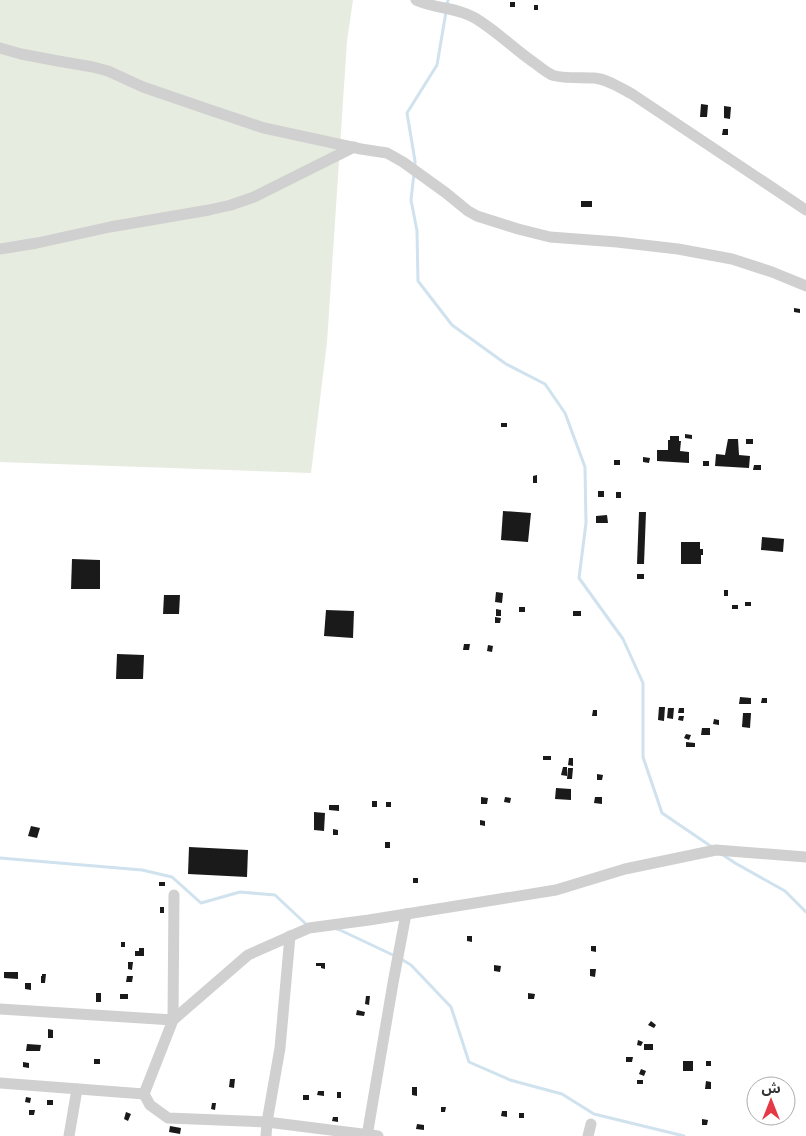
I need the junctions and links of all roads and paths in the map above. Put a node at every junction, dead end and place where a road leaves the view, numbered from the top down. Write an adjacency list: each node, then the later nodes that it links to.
1 (416, 0): 4 (street)
2 (0, 48): 3 (street)
3 (354, 147): 5 (street); 6 (street)
4 (806, 210)
5 (0, 248)
6 (806, 286)
7 (806, 857): 9 (street)
8 (174, 894): 12 (street)
9 (406, 914): 10 (street); 20 (street)
10 (290, 936): 12 (street); 16 (street)
11 (0, 1009): 12 (street)
12 (173, 1020): 15 (street)
13 (0, 1083): 14 (street)
14 (77, 1089): 15 (street); 18 (street)
15 (144, 1094): 16 (street)
16 (267, 1122): 19 (street); 20 (street)
17 (591, 1124): 21 (street)
18 (69, 1136)
19 (266, 1136)
20 (371, 1136)
21 (588, 1136)

